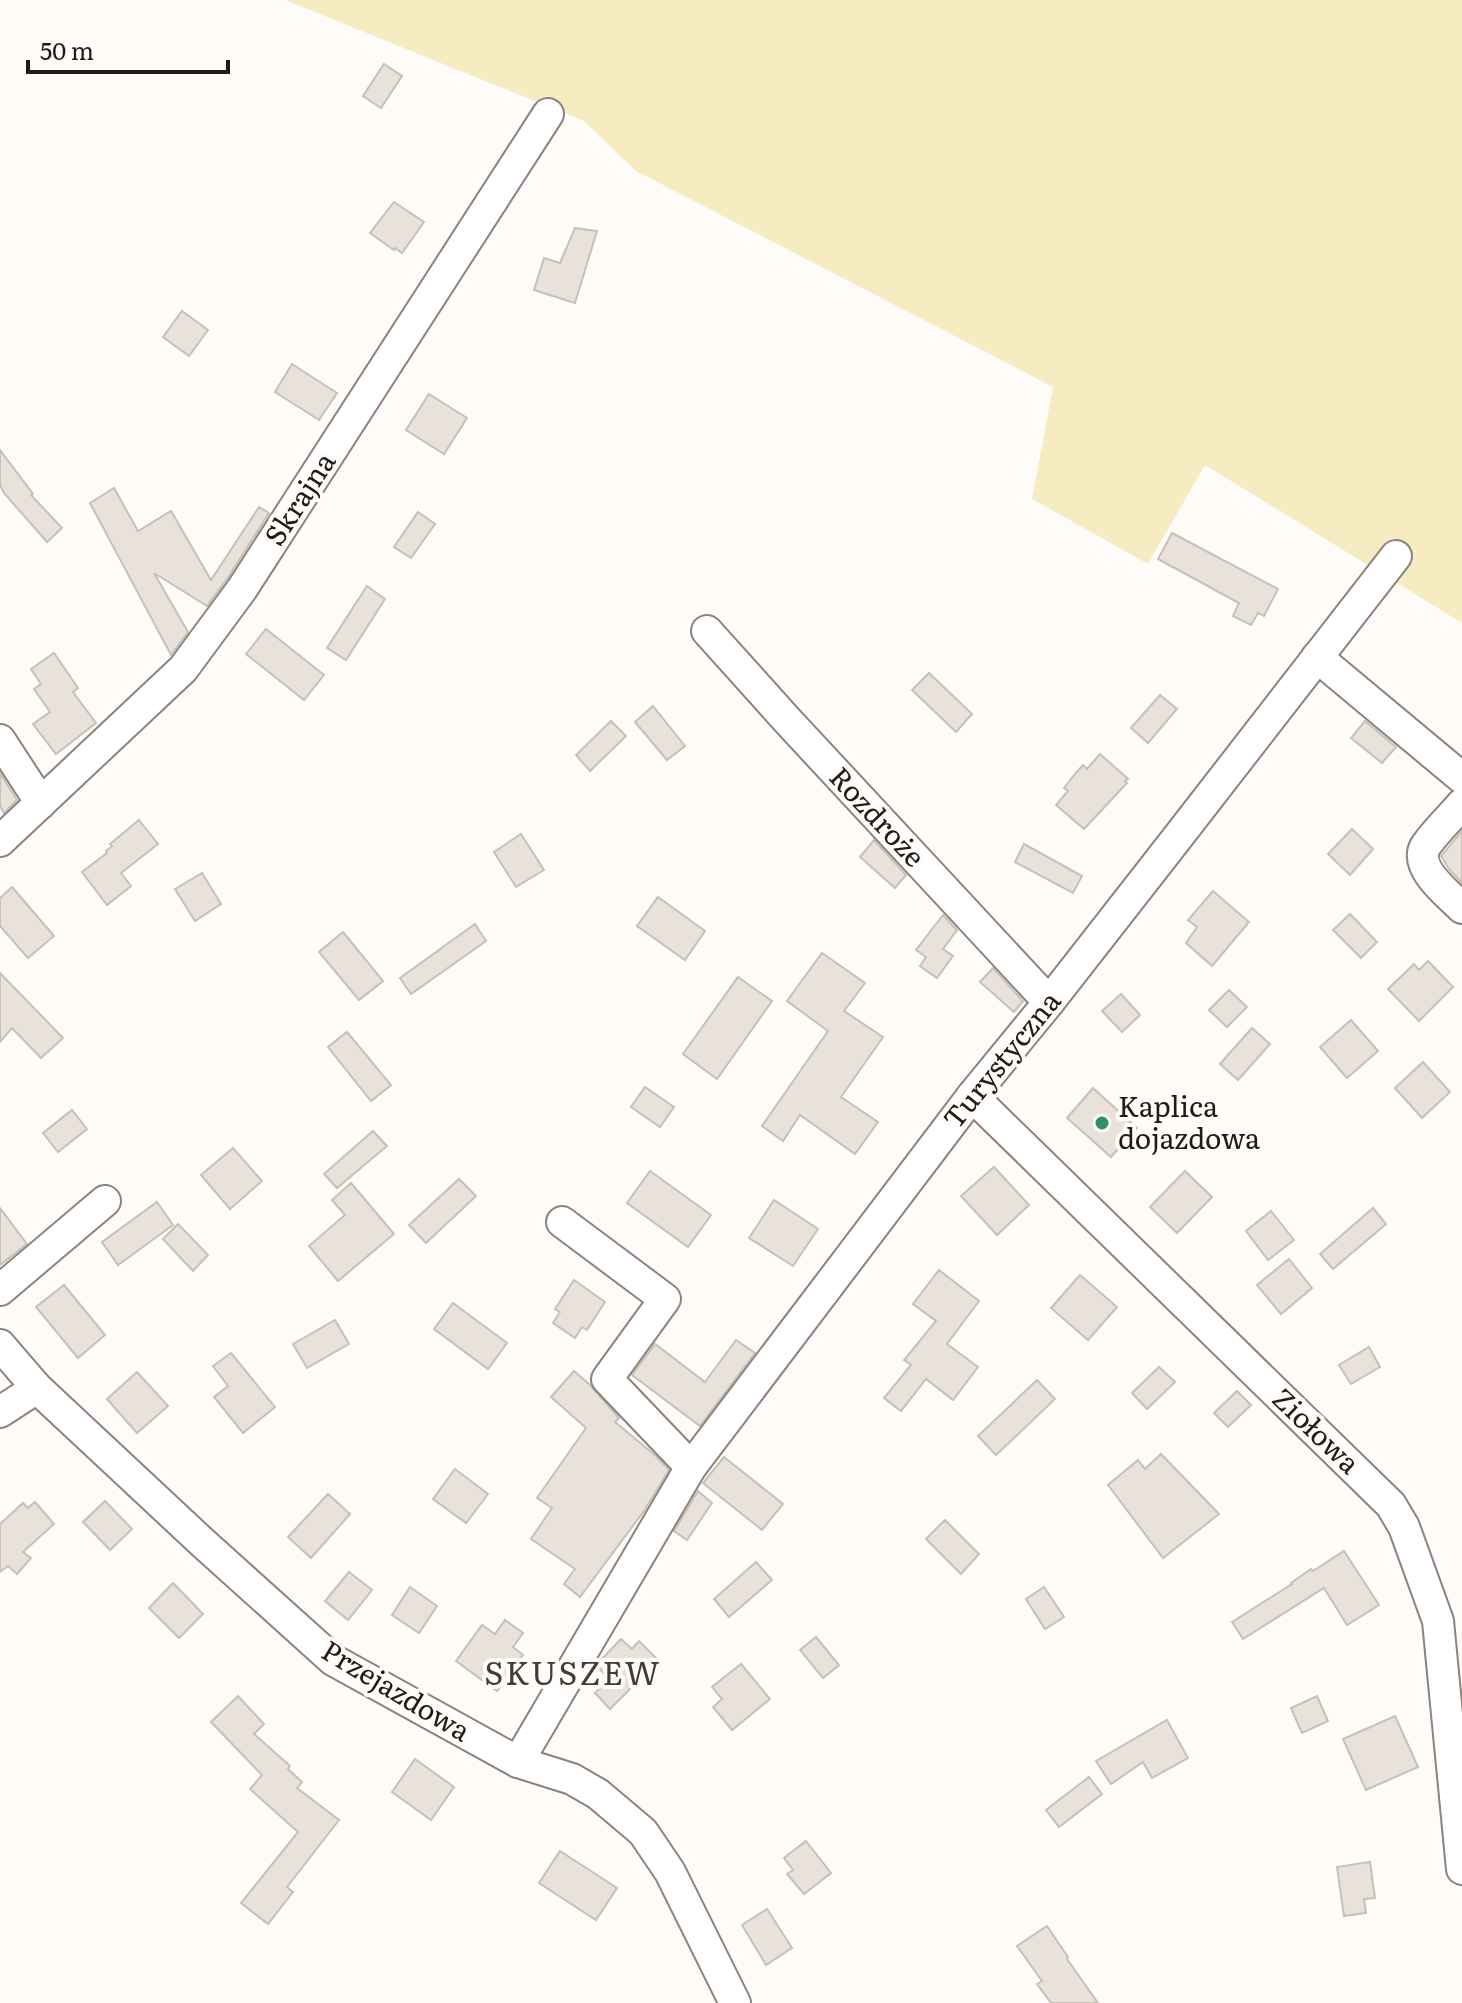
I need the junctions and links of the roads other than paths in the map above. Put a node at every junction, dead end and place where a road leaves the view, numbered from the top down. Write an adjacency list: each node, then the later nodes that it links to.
1 (548, 114): 7 (street, Skrajna)
2 (1396, 556): 4 (street, Turystyczna)
3 (707, 631): 11 (street, Rozdroże)
4 (1317, 657): 6 (street); 11 (street, Turystyczna)
5 (0, 740): 7 (street)
6 (1462, 778)
7 (41, 803): 9 (street, Skrajna)
8 (1462, 804): 10 (street)
9 (0, 841)
10 (1462, 908)
11 (1049, 1002): 12 (street, Turystyczna)
12 (972, 1096): 19 (street, Turystyczna); 21 (street, Ziołowa)
13 (105, 1201): 15 (street)
14 (562, 1222): 19 (street)
15 (0, 1290)
16 (0, 1345): 17 (street, Przejazdowa)
17 (37, 1388): 18 (street); 20 (street, Przejazdowa)
18 (0, 1412)
19 (691, 1467): 20 (street, Turystyczna)
20 (518, 1762): 22 (street, Przejazdowa)
21 (1462, 1869)
22 (735, 2003)

